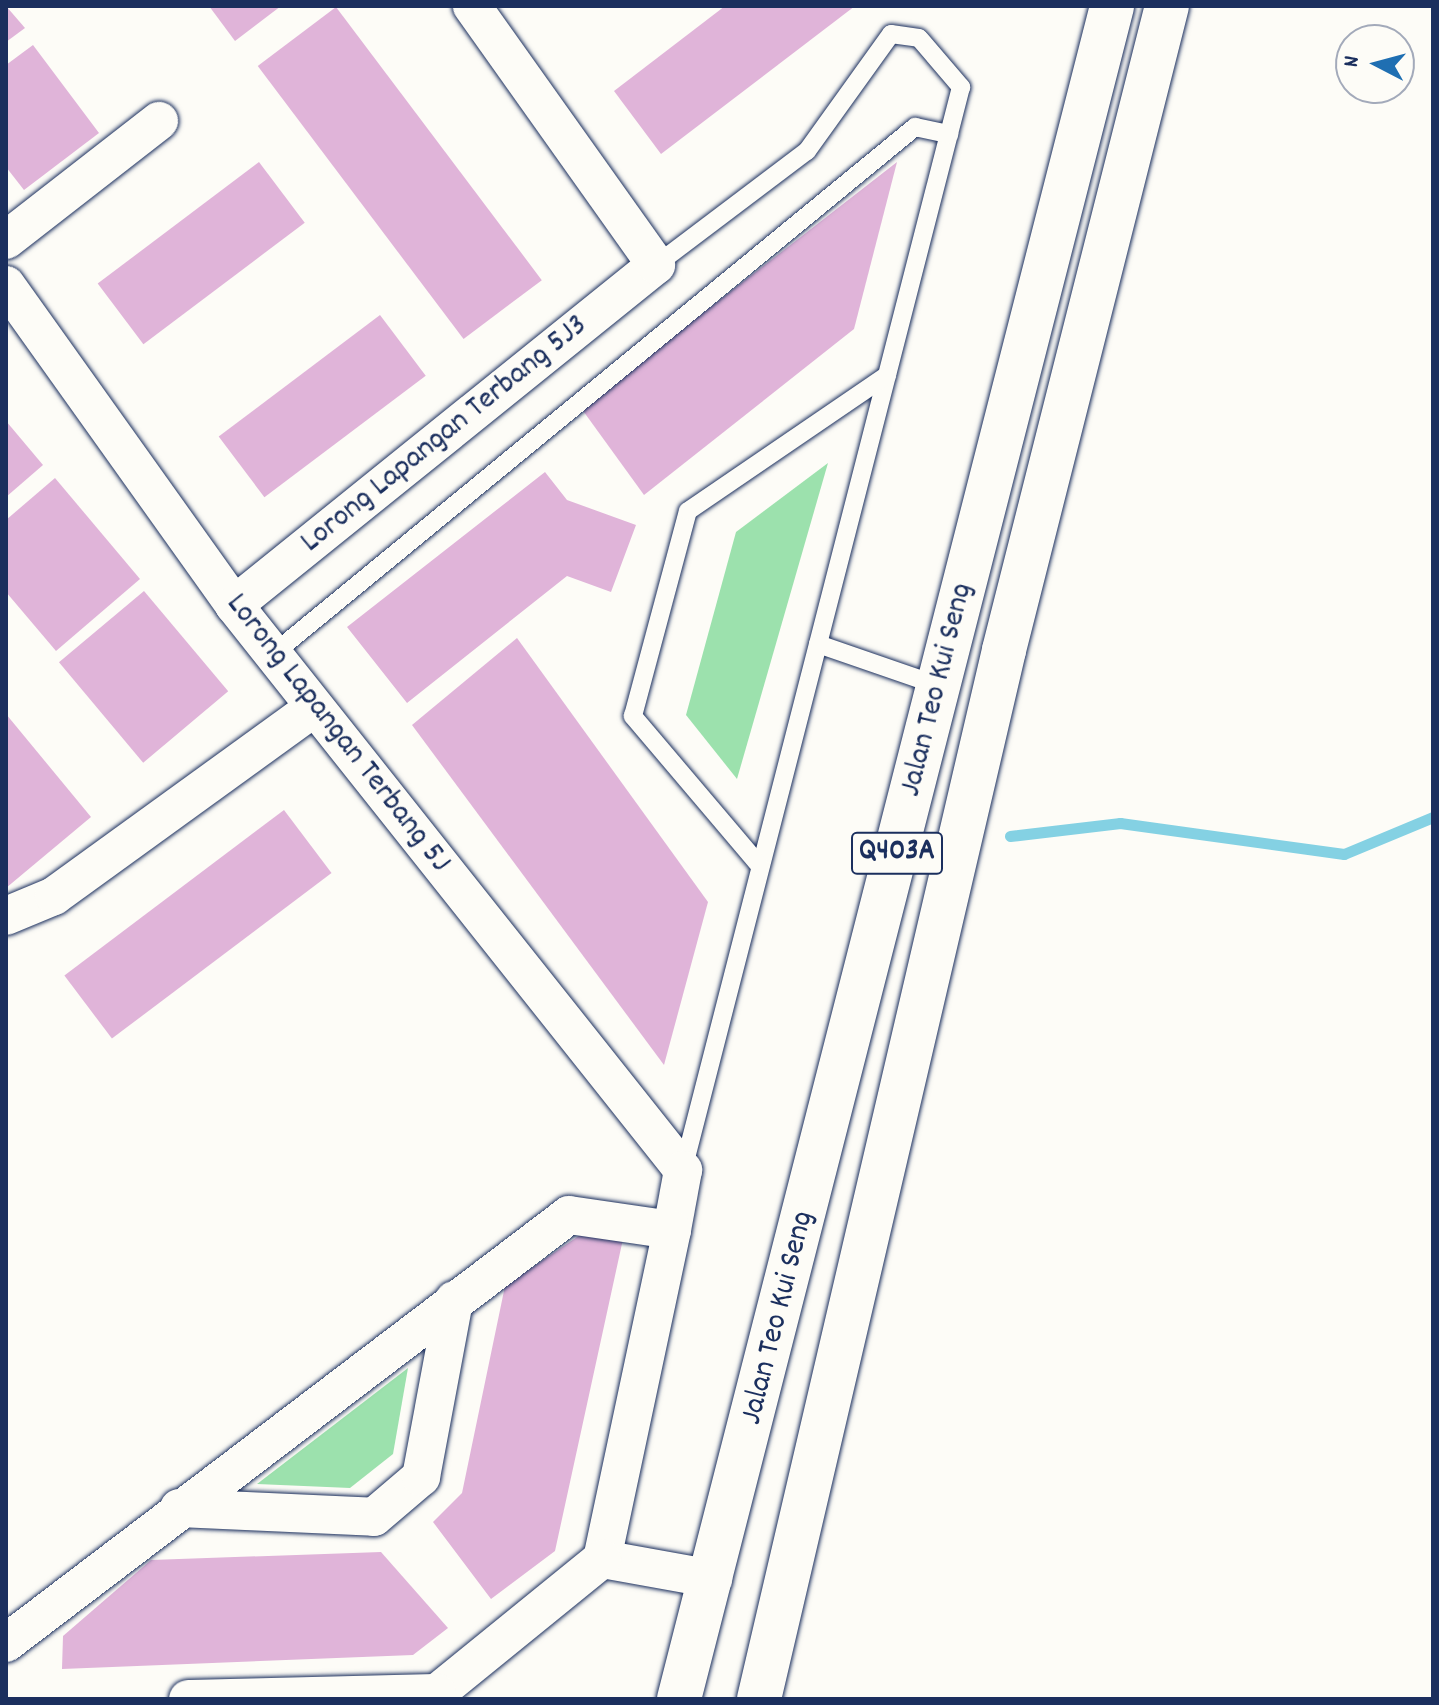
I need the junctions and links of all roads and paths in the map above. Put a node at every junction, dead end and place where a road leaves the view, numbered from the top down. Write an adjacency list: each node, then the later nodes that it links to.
1 (472, 6): 7 (street)
2 (1112, 6): 13 (highway, Jalan Teo Kui Seng / Q403A)
3 (1167, 6): 26 (highway, Jalan Teo Kui Seng)
4 (159, 121): 6 (street)
5 (949, 134): 7 (lane); 9 (lane); 12 (lane)
6 (6, 240)
7 (656, 265): 10 (street, Lorong Lapangan Terbang 5J3)
8 (6, 285): 10 (street, Lorong Lapangan Terbang 5J)
9 (887, 375): 11 (lane); 15 (lane)
10 (234, 605): 12 (street, Lorong Lapangan Terbang 5J)
11 (818, 644): 13 (lane); 15 (lane)
12 (273, 654): 14 (street, Lorong Lapangan Terbang 5J)
13 (939, 686): 22 (highway, Jalan Teo Kui Seng / Q403A)
14 (314, 708): 16 (street); 17 (street, Lorong Lapangan Terbang 5J)
15 (760, 866): 17 (lane)
16 (6, 916)
17 (683, 1170): 18 (street)
18 (672, 1230): 19 (street); 21 (street)
19 (454, 1300): 20 (street); 20 (street)
20 (179, 1508): 23 (street)
21 (602, 1559): 22 (street); 24 (street)
22 (713, 1579): 25 (highway, Jalan Teo Kui Seng / Q403A)
23 (6, 1643)
24 (188, 1699)
25 (679, 1699)
26 (759, 1699)

